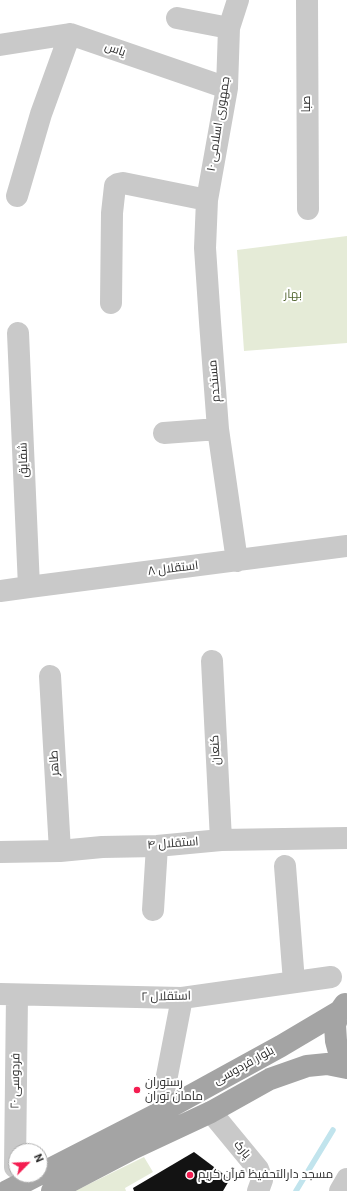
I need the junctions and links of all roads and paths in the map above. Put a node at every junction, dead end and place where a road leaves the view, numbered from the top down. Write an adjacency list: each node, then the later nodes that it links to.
1 (238, 0): 4 (street, جمهوری اسلامی ۱۰)
2 (307, 0): 10 (street, صبا)
3 (177, 18): 4 (street)
4 (229, 28): 7 (street, جمهوری اسلامی ۱۰)
5 (70, 34): 6 (street, یاس); 7 (street, یاس); 8 (street)
6 (0, 45)
7 (227, 88): 9 (street, جمهوری اسلامی ۱۰)
8 (17, 196)
9 (207, 200): 11 (street); 13 (street, مستخدم)
10 (308, 209)
11 (111, 303)
12 (18, 333): 17 (street, شقایق)
13 (218, 429): 14 (street); 16 (street, مستخدم)
14 (164, 433)
15 (347, 546): 16 (street, استقلال ۸)
16 (237, 561): 17 (street, استقلال ۸)
17 (29, 586): 18 (street, استقلال ۸)
18 (0, 592)
19 (212, 661): 22 (street, کنعان)
20 (50, 676): 24 (street, طاهر)
21 (347, 838): 22 (street, استقلال ۴)
22 (221, 840): 23 (street, استقلال ۴)
23 (157, 846): 24 (street, استقلال ۴); 27 (street)
24 (60, 851): 25 (street, استقلال ۴)
25 (0, 852)
26 (285, 866): 29 (street)
27 (153, 910)
28 (331, 977): 29 (street, استقلال ۲)
29 (294, 982): 31 (street, استقلال ۲)
30 (8, 995): 31 (street, استقلال ۲); 36 (street, فردوسی ۲۰)
31 (182, 998): 34 (street)
32 (344, 1006): 33 (main road); 37 (main road, بلوار فردوسی)
33 (347, 1067): 35 (main road, بلوار فردوسی)
34 (164, 1086)
35 (210, 1112): 41 (main road, بلوار فردوسی); 42 (street, پارک)
36 (14, 1143)
37 (48, 1169)
38 (347, 1179): 43 (street)
39 (22, 1183): 40 (main road, بلوار فردوسی)
40 (7, 1191)
41 (52, 1191)
42 (258, 1191)
43 (340, 1191)

